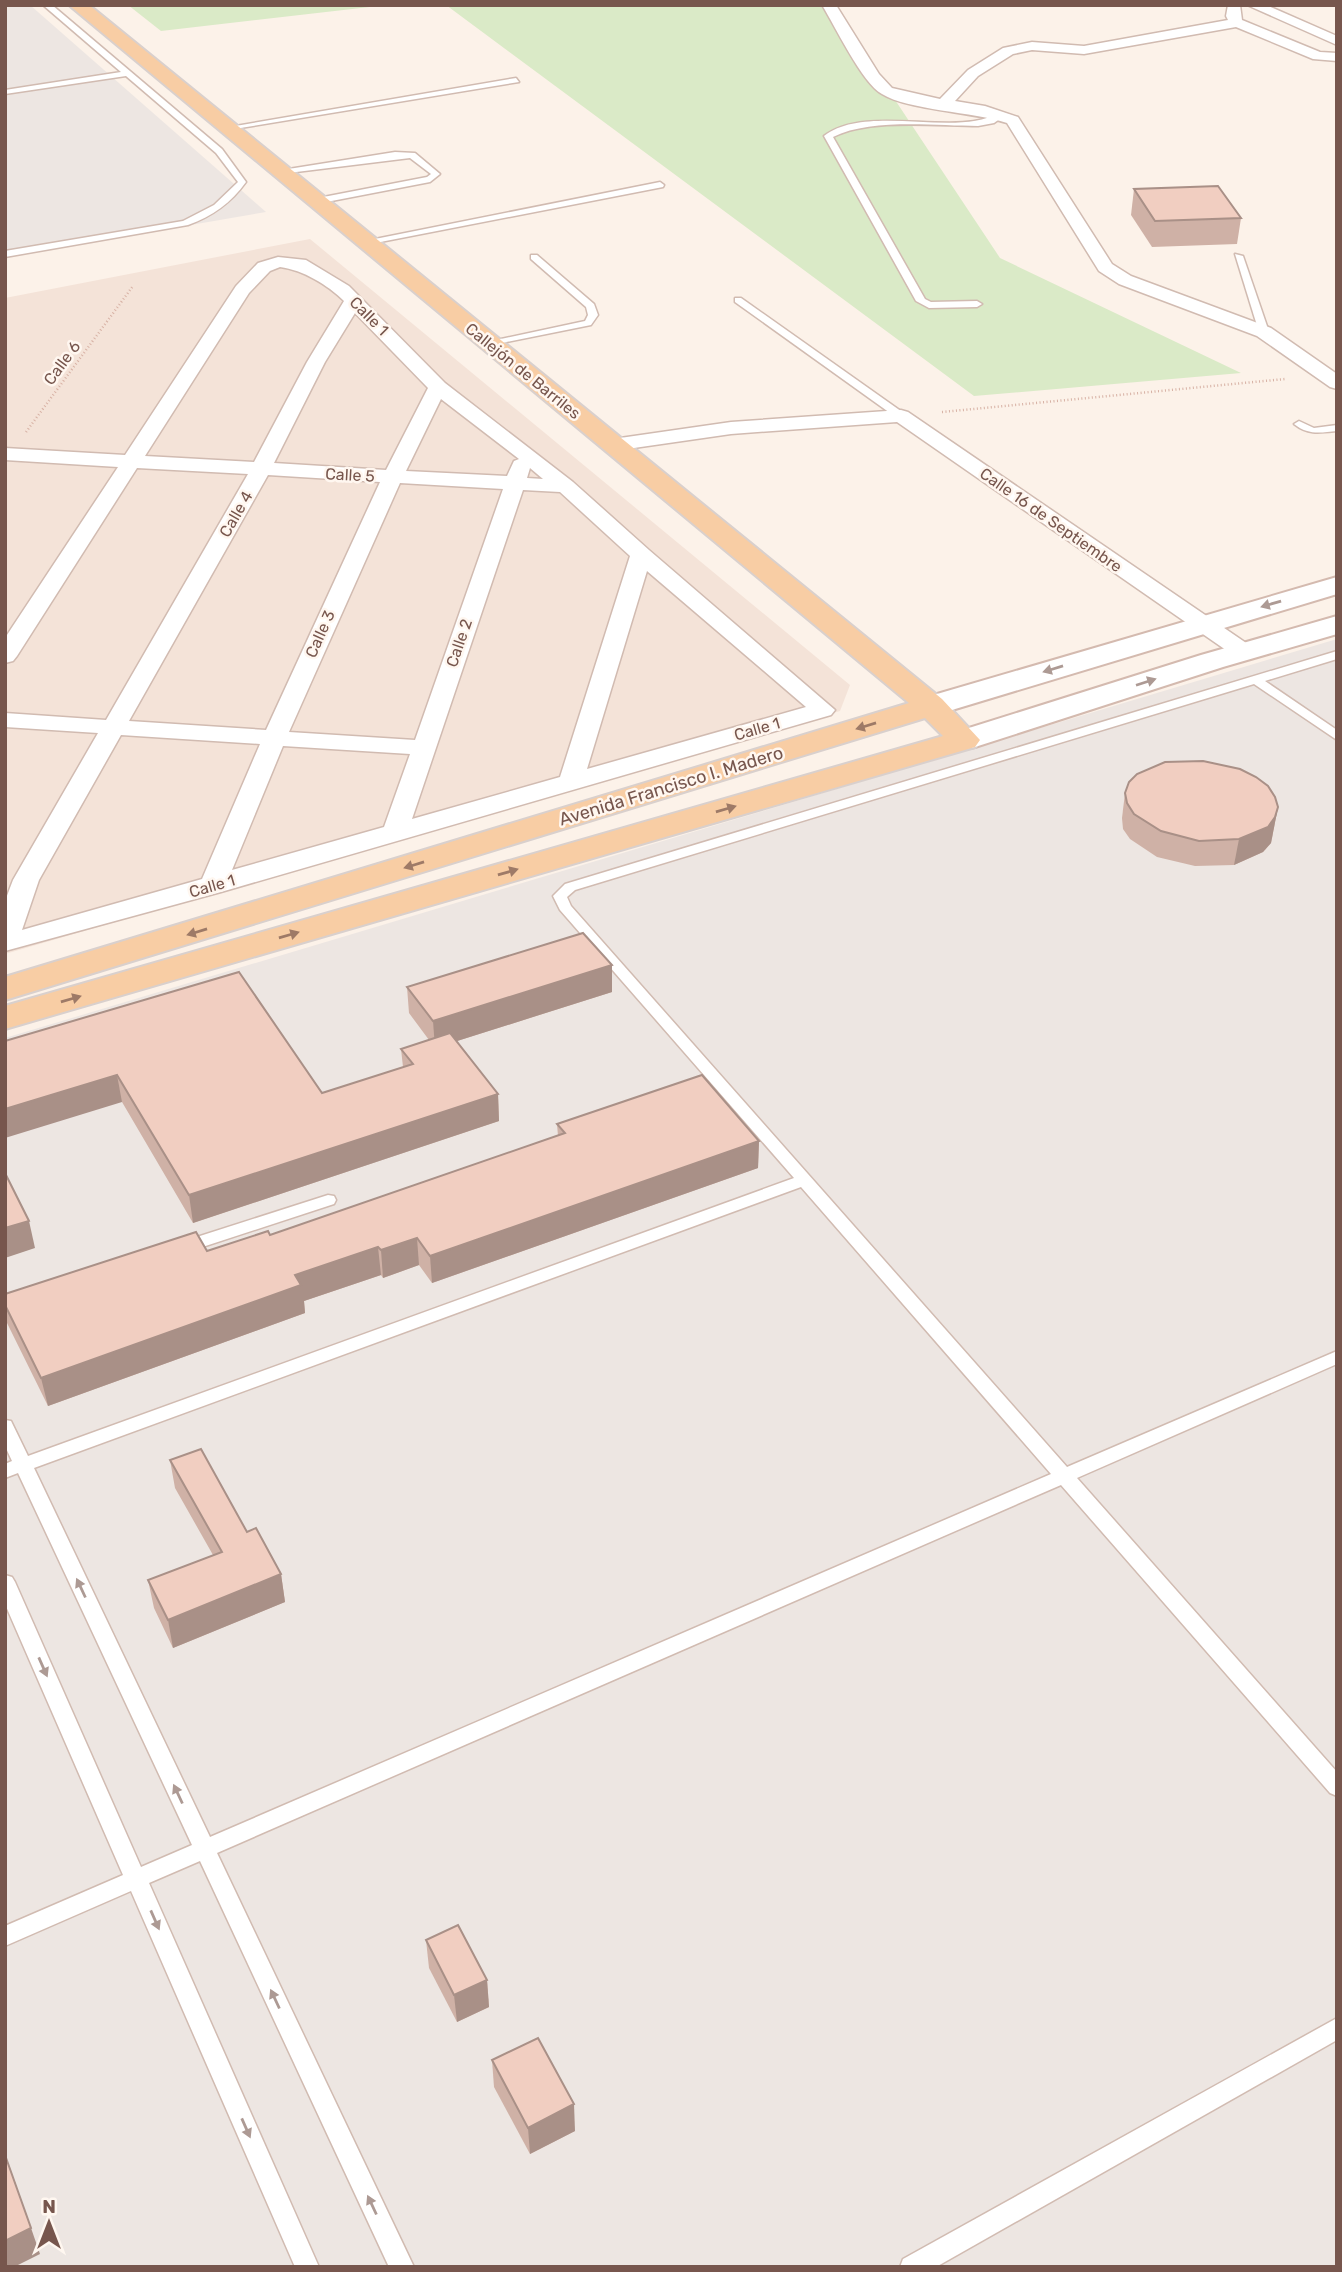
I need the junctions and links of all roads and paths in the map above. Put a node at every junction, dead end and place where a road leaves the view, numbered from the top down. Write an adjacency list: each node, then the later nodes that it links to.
1 (47, 5): 9 (lane)
2 (78, 5): 14 (main road, Callejón de Barriles)
3 (830, 5): 12 (street)
4 (1234, 5): 6 (street)
5 (1254, 5): 7 (street)
6 (1237, 23): 8 (street); 12 (street)
7 (1337, 41)
8 (1337, 57)
9 (125, 74): 11 (lane); 19 (lane)
10 (516, 80): 14 (lane)
11 (5, 92)
12 (944, 104): 13 (street)
13 (1001, 115): 25 (lane); 26 (street)
14 (228, 128): 15 (main road, Callejón de Barriles)
15 (280, 171): 17 (main road, Callejón de Barriles); 17 (lane)
16 (660, 185): 18 (lane)
17 (316, 201): 18 (main road, Callejón de Barriles)
18 (366, 242): 27 (main road, Callejón de Barriles)
19 (5, 254)
20 (1238, 256): 26 (lane)
21 (534, 257): 27 (lane)
22 (133, 286): 34 (path, Calle 6)
23 (354, 300): 29 (street, Calle 1); 36 (street, Calle 1); 37 (street, Calle 4)
24 (738, 300): 30 (lane)
25 (977, 304)
26 (1264, 332): 28 (street)
27 (490, 344): 33 (main road, Callejón de Barriles)
28 (1331, 379): 30 (path)
29 (438, 387): 35 (street, Calle 1); 38 (street, Calle 3)
30 (901, 416): 33 (street); 43 (street, Calle 16 de Septiembre)
31 (1299, 424): 32 (lane)
32 (1337, 428)
33 (613, 445): 49 (main road, Callejón de Barriles)
34 (7, 454): 36 (street, Calle 5)
35 (525, 454): 39 (street, Calle 2); 40 (street, Calle 1)
36 (134, 462): 37 (street, Calle 5); 47 (street)
37 (261, 470): 38 (street, Calle 5); 51 (street, Calle 4)
38 (391, 477): 39 (street, Calle 5); 53 (street, Calle 3)
39 (514, 484): 40 (street, Calle 5); 55 (street, Calle 2)
40 (566, 486): 41 (street, Calle 1)
41 (641, 555): 56 (street); 56 (street, Calle 1)
42 (1337, 586): 43 (main road, Avenida Francisco I. Madero, one-way to 43)
43 (1201, 624): 45 (street, Calle 16 de Septiembre); 49 (main road, Avenida Francisco I. Madero, one-way to 49)
44 (1337, 625): 45 (main road, Avenida Francisco I. Madero)
45 (1244, 652): 54 (main road, Avenida Francisco I. Madero, one-way to 45)
46 (1337, 655): 48 (lane)
47 (5, 656)
48 (1256, 680): 52 (lane); 64 (lane)
49 (931, 706): 54 (main road, Callejón de Barriles); 62 (main road, Avenida Francisco I. Madero, one-way to 62)
50 (5, 720): 51 (street)
51 (114, 727): 53 (street); 58 (street, Calle 4)
52 (1337, 736)
53 (274, 737): 55 (street); 59 (street, Calle 3)
54 (964, 740): 63 (main road, Avenida Francisco I. Madero, one-way to 54)
55 (424, 748): 57 (street, Calle 2)
56 (571, 782): 57 (street, Calle 1)
57 (396, 833): 59 (street, Calle 1)
58 (26, 880): 60 (street, Calle 4); 61 (street, Calle 4)
59 (212, 886): 61 (street, Calle 1)
60 (5, 897)
61 (5, 941)
62 (5, 989)
63 (5, 1018)
64 (804, 1180): 69 (lane); 70 (lane)
65 (328, 1200): 66 (lane)
66 (160, 1254)
67 (1337, 1357): 70 (lane)
68 (5, 1426): 69 (lane)
69 (14, 1468): 73 (lane, one-way to 69)
70 (1065, 1476): 72 (lane); 73 (lane)
71 (5, 1582): 74 (lane, one-way to 74)
72 (1337, 1787)
73 (205, 1850): 74 (lane); 78 (lane, one-way to 73)
74 (137, 1879): 75 (lane); 77 (lane, one-way to 77)
75 (5, 1936)
76 (1337, 2028): 79 (lane)
77 (307, 2267)
78 (402, 2267)
79 (912, 2267)

